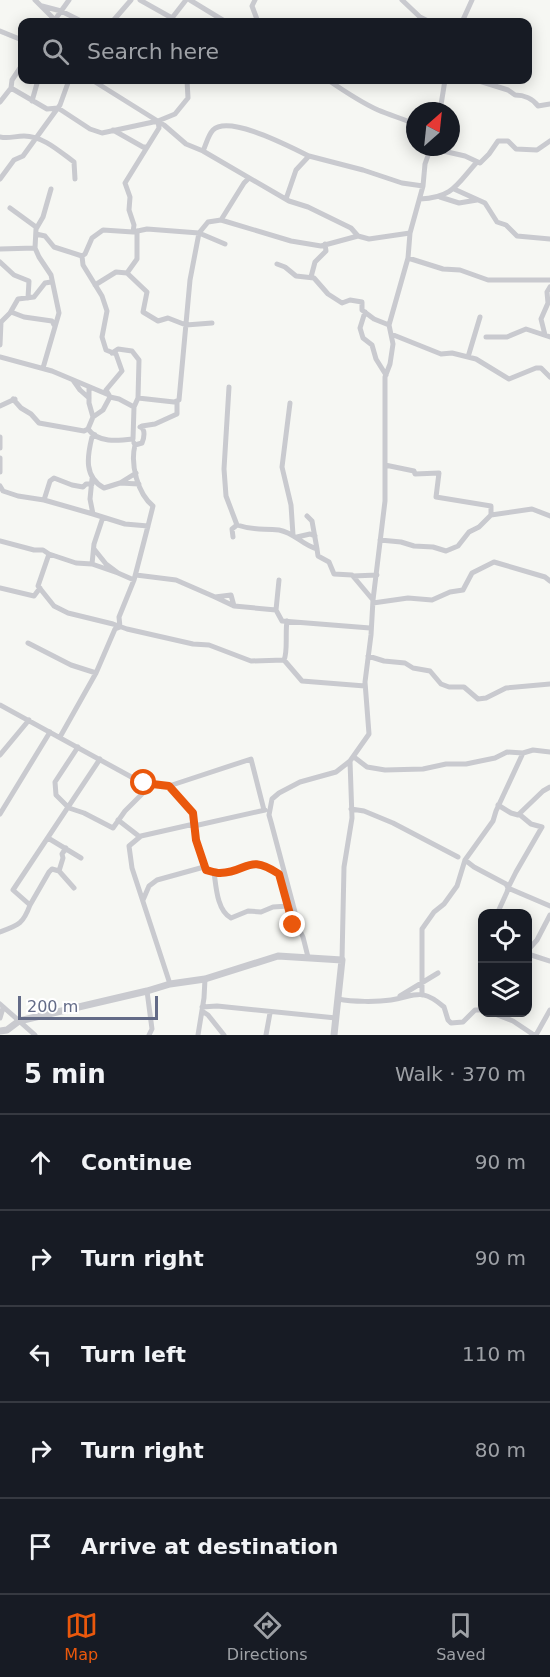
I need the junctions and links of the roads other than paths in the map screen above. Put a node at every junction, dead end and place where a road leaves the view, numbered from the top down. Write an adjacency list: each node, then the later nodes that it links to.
1 (35, 0): 9 (street)
2 (69, 0): 10 (street)
3 (131, 0): 14 (street)
4 (140, 0): 5 (street)
5 (188, 0): 15 (street)
6 (255, 0): 16 (street)
7 (402, 0): 17 (street)
8 (472, 0): 18 (street)
9 (42, 6): 10 (street); 11 (street)
10 (61, 11): 12 (street); 13 (street)
11 (52, 18)
12 (56, 18)
13 (75, 18)
14 (115, 18)
15 (219, 18)
16 (256, 18)
17 (422, 18)
18 (464, 18)
19 (0, 31): 20 (street)
20 (18, 38)
21 (18, 71): 29 (street)
22 (37, 84): 30 (street)
23 (67, 84): 34 (street)
24 (98, 84): 35 (street)
25 (187, 84): 35 (street)
26 (334, 84): 36 (street)
27 (445, 84): 32 (street)
28 (489, 84): 33 (street)
29 (11, 88): 30 (street); 31 (street)
30 (33, 101): 34 (street)
31 (0, 102)
32 (442, 102)
33 (550, 104)
34 (58, 108): 37 (street); 39 (street)
35 (158, 121): 37 (street); 41 (street); 42 (street)
36 (406, 121)
37 (113, 130): 41 (street)
38 (0, 137): 39 (street)
39 (35, 137): 48 (street); 49 (street)
40 (550, 141): 46 (street)
41 (147, 147): 60 (street)
42 (202, 151): 44 (street); 47 (street)
43 (460, 155): 46 (street)
44 (309, 156): 50 (street); 54 (street)
45 (428, 156): 50 (street)
46 (477, 162): 52 (street)
47 (249, 178): 54 (street); 58 (street)
48 (0, 179)
49 (75, 179)
50 (423, 186): 55 (street)
51 (51, 189): 59 (street)
52 (454, 189): 53 (street); 56 (street)
53 (440, 197): 55 (street); 56 (street)
54 (286, 199): 63 (street)
55 (420, 200): 61 (street)
56 (477, 200): 64 (street)
57 (10, 208): 59 (street)
58 (220, 220): 62 (street); 66 (street)
59 (36, 231): 67 (street); 69 (street)
60 (135, 231): 62 (street); 69 (street); 73 (street)
61 (410, 233): 63 (street); 70 (street)
62 (199, 234): 65 (street); 85 (street)
63 (358, 236): 66 (street)
64 (550, 239)
65 (225, 244)
66 (325, 244): 74 (street)
67 (35, 248): 68 (street); 76 (street)
68 (0, 249)
69 (82, 256): 77 (street)
70 (408, 258): 75 (street); 86 (street)
71 (0, 262): 79 (street)
72 (277, 264): 74 (street)
73 (127, 273): 77 (street); 85 (street)
74 (311, 277): 81 (street)
75 (550, 280)
76 (51, 282): 79 (street); 84 (street)
77 (95, 285): 91 (street)
78 (550, 287): 88 (street)
79 (28, 298): 80 (street)
80 (11, 312): 84 (street); 90 (street)
81 (365, 312): 86 (street); 95 (street)
82 (480, 317): 93 (street)
83 (213, 323): 85 (street)
84 (54, 325): 94 (street)
85 (186, 325): 103 (street)
86 (389, 325): 87 (street)
87 (391, 334): 93 (street); 95 (street)
88 (547, 336): 89 (street)
89 (486, 337)
90 (0, 345)
91 (112, 353): 100 (street); 102 (street)
92 (0, 357): 94 (street)
93 (468, 357): 96 (street)
94 (43, 368): 97 (street)
95 (386, 375): 116 (street)
96 (550, 377)
97 (73, 380): 98 (street); 101 (street)
98 (89, 387): 100 (street); 101 (street)
99 (229, 387): 130 (street)
100 (109, 396): 106 (street); 107 (street)
101 (89, 398): 107 (street)
102 (138, 398): 103 (street); 106 (street)
103 (177, 401): 108 (street)
104 (290, 403): 132 (street)
105 (0, 406): 110 (street)
106 (134, 407): 109 (street)
107 (93, 417): 110 (street)
108 (142, 426): 109 (street); 113 (street)
109 (133, 428): 113 (street)
110 (88, 429): 111 (street)
111 (94, 435): 113 (street); 119 (street)
112 (0, 437): 114 (street)
113 (134, 442): 118 (street)
114 (0, 448)
115 (0, 459): 117 (street)
116 (385, 465): 126 (street); 135 (street)
117 (0, 472)
118 (136, 473): 120 (street); 121 (street)
119 (92, 482): 120 (street); 124 (street); 125 (street)
120 (120, 483): 121 (street)
121 (139, 484): 131 (street)
122 (2, 488): 123 (street); 124 (street)
123 (0, 498)
124 (44, 500): 125 (street)
125 (93, 514): 129 (street)
126 (491, 514): 128 (street); 135 (street)
127 (307, 516): 133 (street)
128 (550, 516)
129 (103, 517): 131 (street); 137 (street)
130 (237, 525): 132 (street); 134 (street)
131 (148, 526): 144 (street)
132 (295, 536): 133 (street); 138 (street)
133 (315, 536): 138 (street)
134 (233, 537)
135 (380, 540): 142 (street)
136 (0, 541): 139 (street)
137 (94, 548): 140 (street); 141 (street)
138 (317, 549): 143 (street)
139 (49, 554): 140 (street); 148 (street)
140 (92, 564): 141 (street)
141 (118, 573): 144 (street)
142 (377, 575): 143 (street); 150 (street)
143 (353, 576): 150 (street)
144 (135, 577): 149 (street); 154 (street)
145 (279, 580): 152 (street)
146 (550, 581): 150 (street)
147 (0, 588): 148 (street)
148 (40, 588): 154 (street)
149 (215, 597): 151 (street); 151 (street)
150 (373, 601): 155 (street)
151 (234, 606): 152 (street)
152 (276, 610): 153 (street)
153 (287, 621): 155 (street); 158 (street)
154 (120, 627): 158 (street); 159 (street)
155 (370, 628): 157 (street)
156 (28, 643): 159 (street)
157 (369, 656): 160 (street); 161 (street)
158 (285, 660): 161 (street)
159 (96, 673): 164 (street)
160 (550, 684)
161 (365, 686): 173 (street)
162 (0, 705): 163 (street)
163 (29, 720): 165 (street); 171 (street)
164 (64, 730): 166 (street); 167 (street)
165 (50, 732): 166 (street); 181 (street)
166 (60, 737): 167 (street)
167 (71, 744): 168 (street)
168 (78, 747): 172 (street); 178 (street)
169 (550, 752): 170 (street)
170 (523, 753): 173 (street); 177 (street)
171 (0, 754)
172 (100, 759): 174 (street); 178 (street)
173 (352, 759): 179 (street); 180 (street)
174 (152, 785): 175 (street); 183 (street)
175 (169, 786): 180 (street); 184 (street)
176 (550, 787): 182 (street)
177 (498, 805): 182 (street); 190 (street)
178 (69, 807): 183 (street); 186 (street)
179 (351, 809): 188 (street); 207 (street)
180 (267, 810): 184 (street); 202 (street)
181 (0, 814)
182 (519, 814): 195 (street)
183 (118, 820): 185 (street)
184 (194, 825): 185 (street); 191 (street)
185 (140, 837): 196 (street)
186 (48, 838): 187 (street); 197 (street)
187 (66, 848): 189 (street); 192 (street)
188 (458, 857)
189 (81, 858)
190 (465, 860): 195 (street); 212 (street)
191 (204, 867): 193 (street); 196 (street)
192 (59, 871): 194 (street); 197 (street)
193 (214, 872): 198 (street); 198 (street)
194 (74, 888)
195 (508, 888): 199 (street); 200 (street)
196 (143, 900): 211 (street)
197 (30, 905): 203 (street)
198 (288, 906): 202 (street)
199 (550, 906)
200 (499, 909)
201 (550, 915): 204 (street)
202 (300, 931): 206 (street)
203 (0, 932)
204 (532, 947)
205 (532, 954): 208 (street)
206 (308, 957): 207 (street); 210 (street)
207 (342, 960): 216 (street)
208 (550, 961)
209 (438, 973): 212 (street)
210 (205, 979): 211 (street); 218 (street)
211 (170, 984): 213 (street)
212 (421, 984): 214 (street); 215 (street)
213 (147, 991): 225 (street); 228 (street)
214 (423, 995): 215 (street); 219 (street)
215 (399, 998): 216 (street)
216 (339, 999): 224 (street)
217 (2, 1006): 223 (street); 225 (street)
218 (202, 1009): 221 (street); 229 (street); 230 (street)
219 (478, 1010)
220 (550, 1010): 233 (street)
221 (270, 1013): 224 (street); 231 (street)
222 (503, 1017): 233 (street)
223 (0, 1018)
224 (336, 1018): 232 (street)
225 (19, 1021): 226 (street); 227 (street)
226 (0, 1030)
227 (35, 1035)
228 (149, 1035)
229 (198, 1035)
230 (224, 1035)
231 (266, 1035)
232 (334, 1035)
233 (535, 1035)

